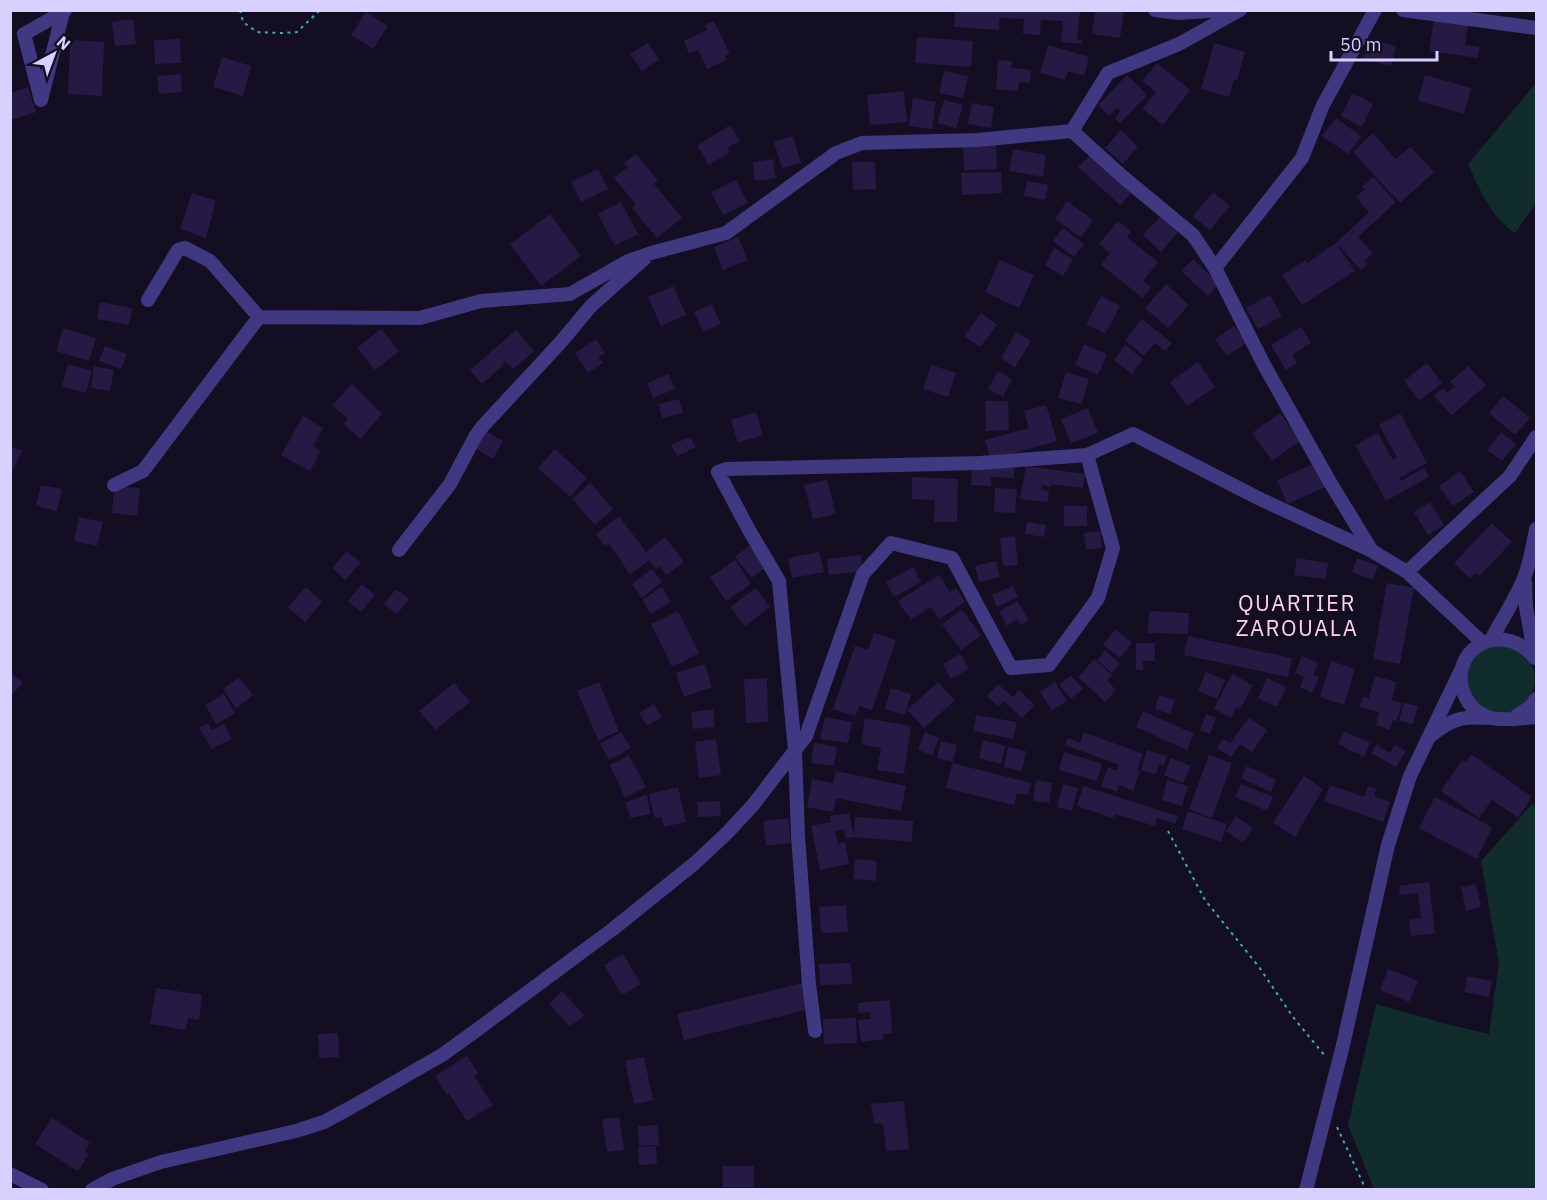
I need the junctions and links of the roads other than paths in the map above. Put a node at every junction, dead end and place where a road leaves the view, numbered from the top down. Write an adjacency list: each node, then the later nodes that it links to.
1 (1155, 10): 2 (street)
2 (1224, 10)
3 (1240, 10): 8 (street)
4 (1375, 10): 10 (street)
5 (1403, 10): 7 (street)
6 (64, 11): 6 (street)
7 (1536, 28)
8 (1072, 131): 9 (street); 10 (street)
9 (651, 253): 12 (street); 17 (street)
10 (1215, 268): 18 (street)
11 (148, 300): 12 (street)
12 (259, 317): 15 (street)
13 (1536, 437): 19 (street)
14 (1087, 455): 18 (street); 28 (street); 28 (street)
15 (114, 485)
16 (1536, 529): 20 (street)
17 (399, 550)
18 (1372, 551): 19 (street)
19 (1407, 572): 21 (street)
20 (1525, 577): 21 (street); 22 (street)
21 (1487, 641): 22 (street); 23 (street)
22 (1536, 659)
23 (1462, 668): 26 (street); 27 (street)
24 (1536, 699): 26 (street)
25 (1536, 717): 26 (street)
26 (1507, 718): 27 (street)
27 (1427, 739): 33 (street)
28 (795, 750): 29 (street); 32 (street)
29 (816, 1031)
30 (10, 1174): 31 (street)
31 (42, 1190)
32 (92, 1190)
33 (1306, 1190)

